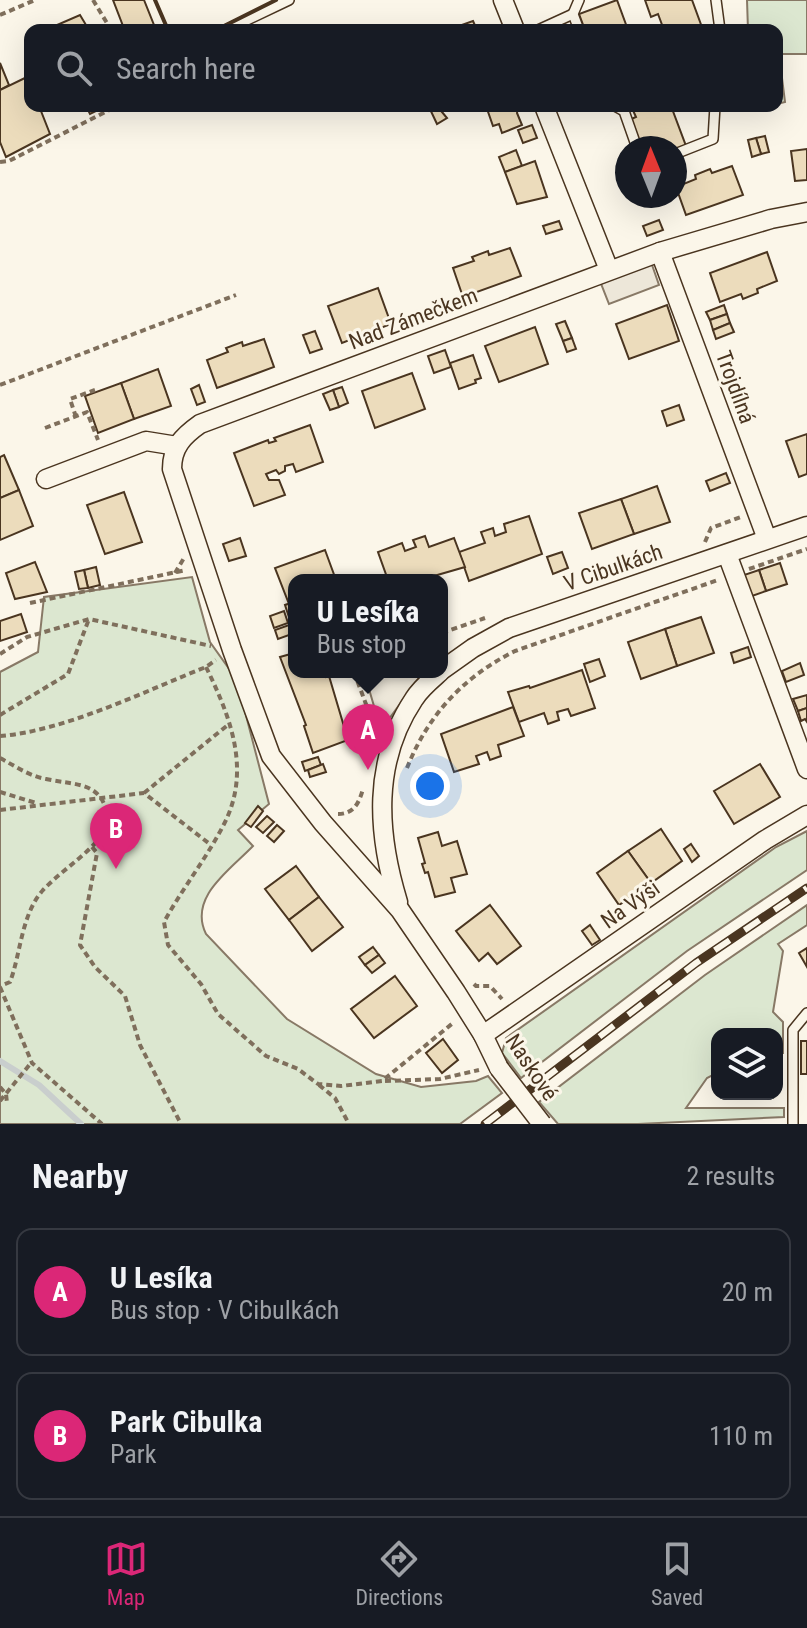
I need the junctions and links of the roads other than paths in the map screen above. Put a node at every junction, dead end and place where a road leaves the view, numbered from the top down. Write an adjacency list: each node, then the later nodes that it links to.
1 (289, 0): 6 (lane)
2 (503, 0): 7 (street)
3 (579, 0): 5 (lane)
4 (716, 0): 10 (lane)
5 (573, 14): 8 (lane); 9 (lane)
6 (239, 24)
7 (513, 24)
8 (551, 24)
9 (577, 24)
10 (720, 24)
11 (546, 112): 18 (street)
12 (624, 112): 14 (lane)
13 (715, 112): 15 (lane)
14 (633, 136)
15 (687, 149)
16 (807, 212): 17 (street, Nad Zámečkem)
17 (660, 252): 18 (street, Nad Zámečkem); 22 (street, Trojdílná)
18 (609, 270): 19 (street, Nad Zámečkem)
19 (177, 446): 20 (street); 28 (street)
20 (46, 479)
21 (807, 526): 22 (street, V Cibulkách)
22 (767, 539): 23 (street, V Cibulkách)
23 (727, 554): 24 (street, V Cibulkách); 26 (street)
24 (448, 666)
25 (434, 678): 28 (street, V Cibulkách)
26 (807, 769)
27 (807, 815): 30 (street, Na Výši)
28 (400, 910): 30 (street, Naskové)
29 (807, 1013): 32 (lane)
30 (483, 1035): 31 (street, Naskové, bridge)
31 (542, 1124)
32 (793, 1124)

